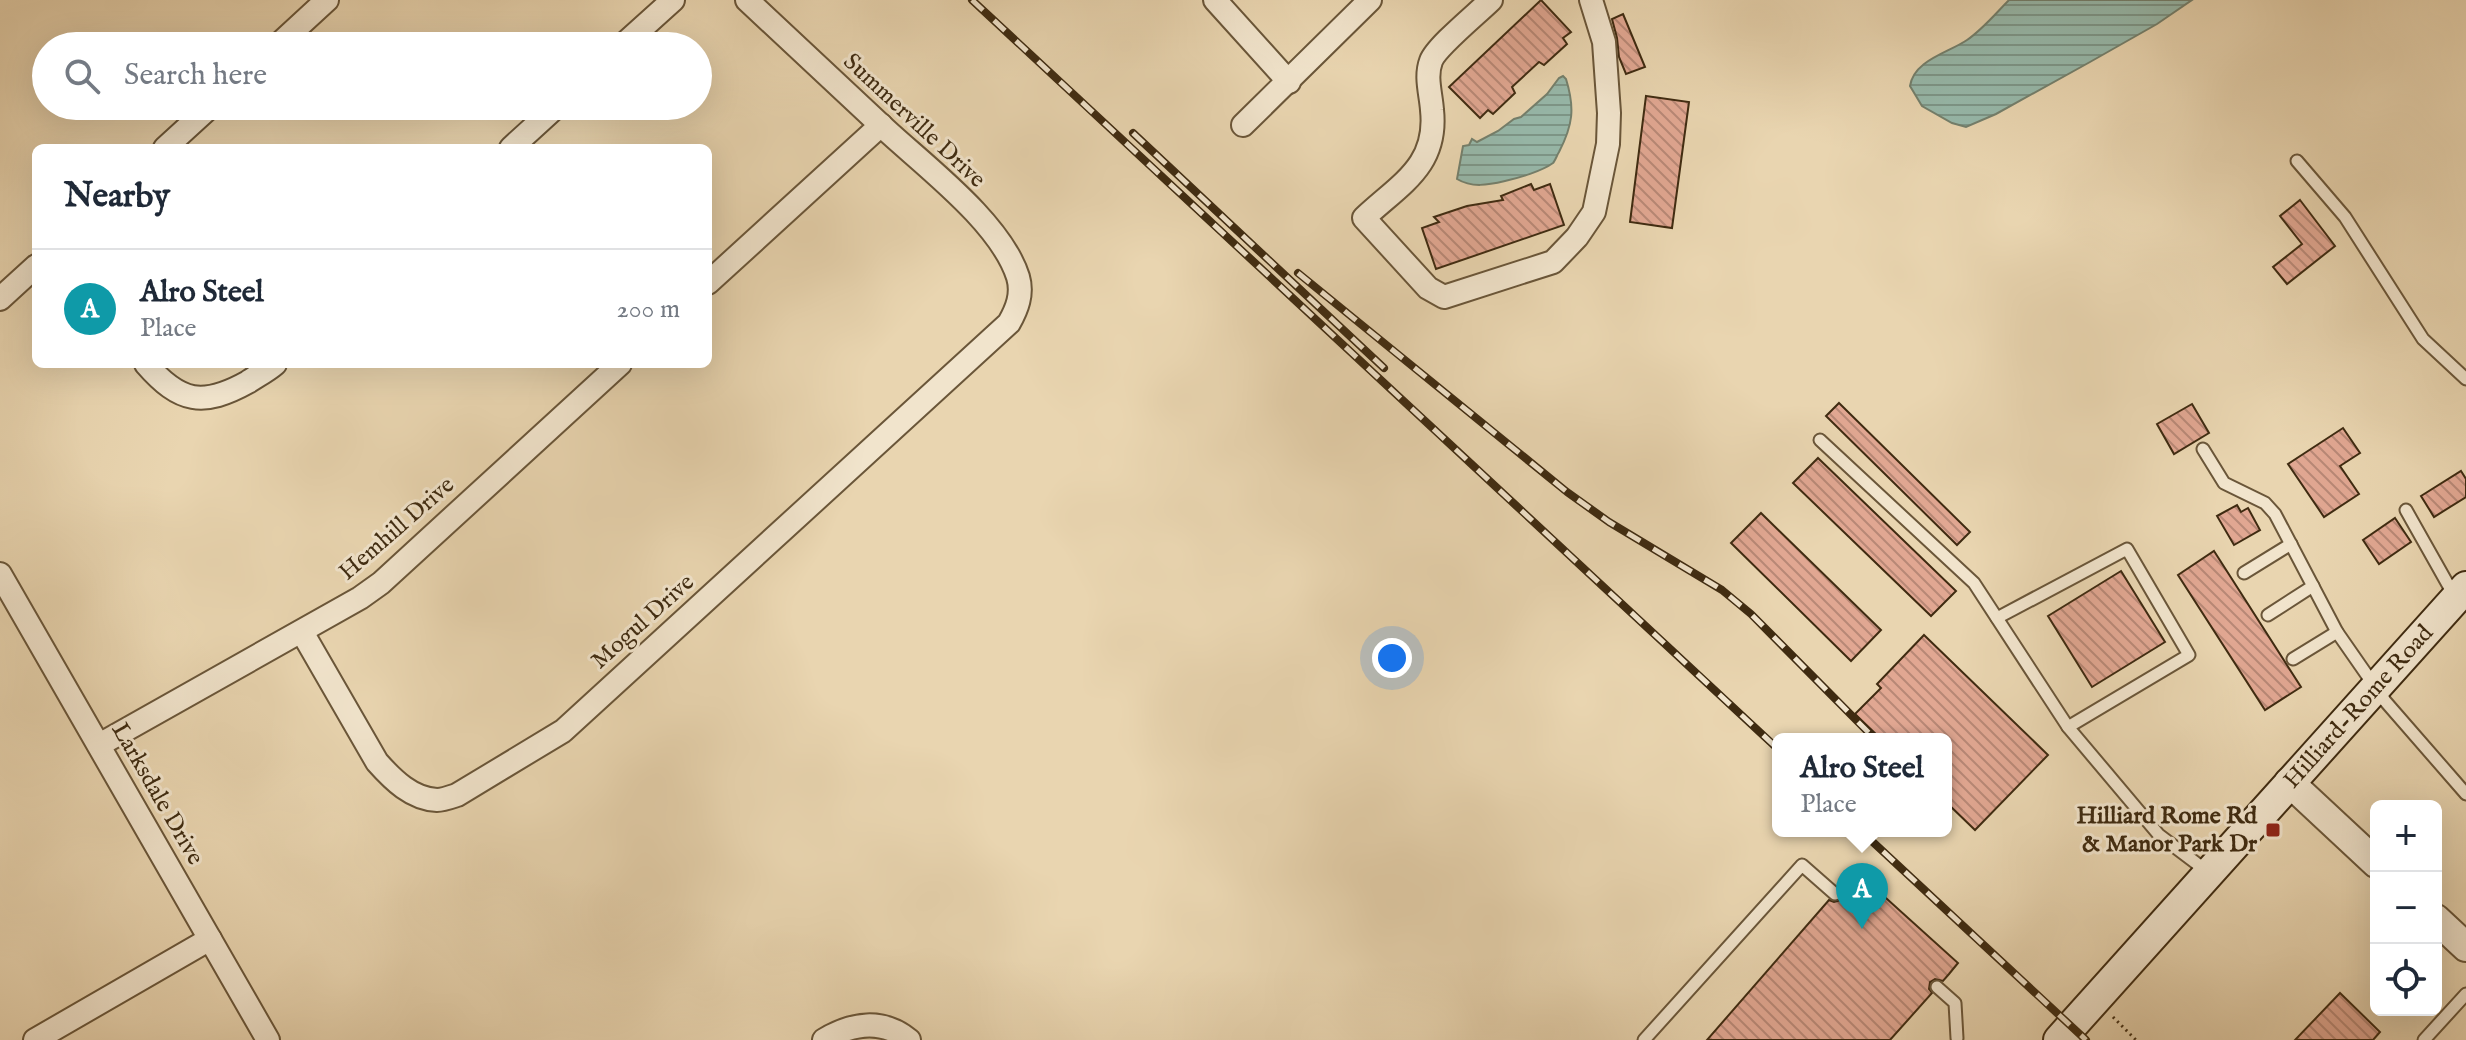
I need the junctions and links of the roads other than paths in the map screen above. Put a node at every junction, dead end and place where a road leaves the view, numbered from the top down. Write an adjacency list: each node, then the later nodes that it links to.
1 (327, 0): 8 (street)
2 (673, 0): 9 (street)
3 (747, 0): 13 (street, Summerville Drive)
4 (1215, 0): 10 (street)
5 (1491, 0): 6 (street)
6 (1591, 0)
7 (1367, 1): 10 (street)
8 (292, 32)
9 (638, 32)
10 (1289, 82): 14 (street)
11 (196, 120): 15 (street)
12 (542, 120): 16 (street)
13 (881, 125): 19 (street); 20 (street, Summerville Drive)
14 (1243, 125)
15 (169, 144)
16 (515, 144)
17 (2297, 161): 25 (lane)
18 (32, 270): 21 (street)
19 (712, 279)
20 (1020, 298): 36 (street, Mogul Drive)
21 (0, 299)
22 (150, 368): 23 (street)
23 (269, 368)
24 (616, 368): 36 (street, Hemhill Drive)
25 (2466, 379)
26 (1820, 440): 35 (lane)
27 (2203, 449): 29 (lane)
28 (2406, 510): 33 (lane)
29 (2291, 544): 30 (lane); 32 (lane)
30 (2244, 573)
31 (0, 574): 41 (street, Larksdale Drive)
32 (2313, 586): 34 (lane); 37 (lane)
33 (2461, 593): 39 (main road, Hilliard-Rome Road)
34 (2268, 615)
35 (1997, 618): 40 (lane); 40 (lane)
36 (302, 632): 41 (street, Hemhill Drive)
37 (2337, 632): 38 (lane); 39 (lane)
38 (2293, 659)
39 (2376, 686): 42 (main road, Hilliard-Rome Road); 43 (lane)
40 (2068, 727): 45 (lane)
41 (99, 745): 48 (street, Larksdale Drive)
42 (2289, 782): 44 (street); 45 (main road, Hilliard-Rome Road)
43 (2466, 794)
44 (2370, 857)
45 (2209, 873): 58 (main road, Hilliard-Rome Road)
46 (1835, 894): 57 (lane)
47 (2442, 925): 49 (street)
48 (210, 939): 53 (street); 54 (street, Larksdale Drive)
49 (2466, 947)
50 (1937, 987): 52 (lane)
51 (2466, 994): 59 (lane)
52 (1957, 1039)
53 (35, 1040)
54 (268, 1040)
55 (824, 1040): 56 (street)
56 (909, 1040)
57 (1644, 1040)
58 (2059, 1040)
59 (2424, 1040)

